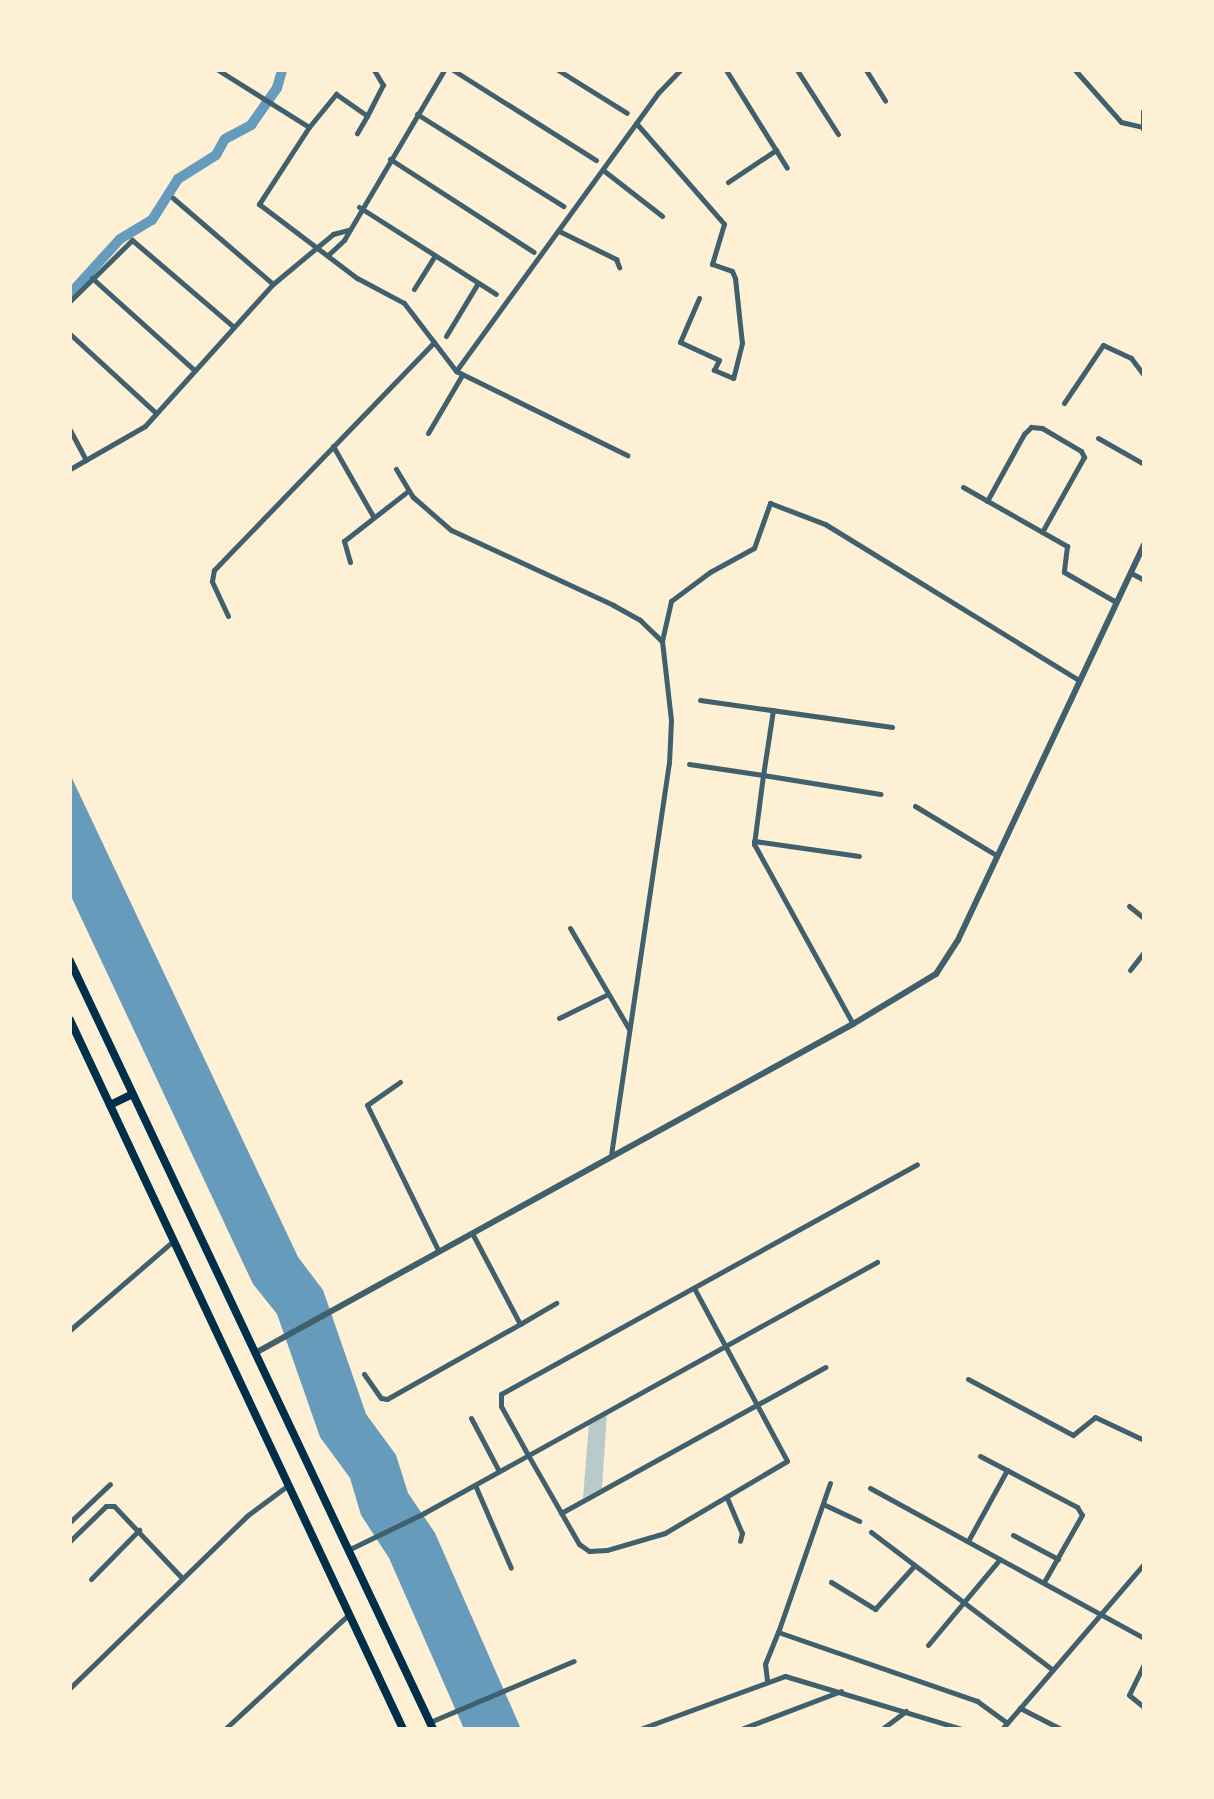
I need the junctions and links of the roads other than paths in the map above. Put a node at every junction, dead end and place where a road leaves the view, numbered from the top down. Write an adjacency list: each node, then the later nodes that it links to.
1 (218, 70): 17 (street)
2 (374, 70): 15 (street)
3 (444, 70): 14 (street)
4 (453, 70): 23 (street)
5 (558, 70): 13 (street)
6 (726, 70): 21 (street)
7 (797, 70): 20 (street)
8 (866, 70): 11 (street)
9 (1075, 70): 18 (street)
10 (676, 71): 16 (street)
11 (885, 100)
12 (1144, 112): 18 (street)
13 (627, 113)
14 (417, 114): 22 (street); 28 (street)
15 (367, 116): 17 (street); 19 (street)
16 (636, 123): 25 (street); 43 (street)
17 (308, 126): 33 (street)
18 (1144, 128)
19 (357, 134)
20 (838, 134)
21 (776, 150): 24 (street); 26 (street)
22 (390, 159): 29 (street); 34 (street)
23 (596, 160)
24 (787, 168)
25 (603, 170): 30 (street); 32 (street)
26 (728, 182)
27 (173, 198): 40 (street)
28 (563, 206)
29 (360, 207): 31 (street); 36 (street)
30 (662, 216)
31 (348, 230): 33 (street); 35 (street)
32 (559, 231): 37 (street); 50 (street)
33 (316, 247): 35 (street); 40 (street)
34 (534, 252)
35 (328, 255): 48 (street)
36 (435, 256): 39 (street); 41 (street)
37 (619, 267)
38 (91, 278): 44 (street); 45 (street); 49 (street)
39 (478, 283): 42 (street); 47 (street)
40 (273, 284): 45 (street)
41 (414, 288)
42 (496, 294)
43 (699, 298)
44 (70, 302)
45 (234, 327): 49 (street)
46 (70, 334): 53 (street)
47 (446, 336)
48 (431, 345): 50 (street); 57 (street)
49 (194, 370): 53 (street)
50 (459, 373): 55 (street); 58 (street)
51 (1144, 375): 52 (street)
52 (1064, 403)
53 (156, 413): 59 (street)
54 (70, 430): 59 (street)
55 (428, 433)
56 (1098, 438): 60 (street)
57 (333, 446): 66 (street); 73 (street)
58 (627, 456)
59 (86, 460): 61 (street)
60 (1144, 464)
61 (70, 469)
62 (396, 469): 64 (street)
63 (963, 486): 65 (street)
64 (408, 491): 66 (street); 74 (street)
65 (987, 501): 67 (street); 67 (street)
66 (373, 516): 69 (street)
67 (1042, 532): 72 (street)
68 (1144, 545): 70 (street)
69 (350, 562)
70 (1131, 573): 71 (street); 72 (street)
71 (1144, 580)
72 (1116, 602): 75 (street)
73 (228, 616)
74 (662, 641): 75 (street); 96 (street)
75 (1079, 680): 84 (street)
76 (700, 700): 77 (street)
77 (774, 710): 78 (street); 80 (street)
78 (892, 727)
79 (689, 764): 80 (street)
80 (763, 776): 81 (street); 83 (street)
81 (880, 794)
82 (915, 806): 84 (street)
83 (754, 841): 85 (street); 95 (street)
84 (996, 855): 95 (street)
85 (858, 856)
86 (1129, 906): 87 (street)
87 (1144, 918)
88 (570, 928): 92 (street)
89 (1144, 952): 91 (street)
90 (70, 961): 98 (highway)
91 (1130, 970)
92 (606, 995): 93 (street); 96 (street)
93 (559, 1018)
94 (70, 1020): 99 (highway)
95 (853, 1024): 100 (street)
96 (629, 1029): 100 (street)
97 (400, 1082): 104 (street)
98 (133, 1094): 99 (highway); 111 (highway)
99 (110, 1105): 103 (highway)
100 (612, 1156): 102 (street)
101 (917, 1164): 106 (street)
102 (472, 1233): 104 (street); 108 (street)
103 (173, 1241): 109 (street); 124 (highway)
104 (438, 1250): 111 (street)
105 (878, 1262): 110 (street)
106 (694, 1288): 110 (street); 118 (street)
107 (556, 1303): 108 (street)
108 (520, 1324): 113 (street)
109 (70, 1330)
110 (726, 1347): 115 (street); 118 (street)
111 (254, 1354): 138 (highway)
112 (824, 1367): 115 (street)
113 (364, 1374)
114 (968, 1379): 117 (street)
115 (758, 1404): 127 (street); 129 (street)
116 (471, 1418): 121 (street)
117 (1144, 1440)
118 (528, 1456): 121 (street); 129 (street)
119 (980, 1456): 120 (street)
120 (1007, 1470): 137 (street); 139 (street)
121 (499, 1472): 125 (street)
122 (830, 1483): 128 (street)
123 (110, 1484): 131 (street)
124 (288, 1484): 144 (street); 149 (highway)
125 (474, 1485): 138 (street); 143 (street)
126 (870, 1488): 137 (street)
127 (727, 1498): 129 (street); 135 (street)
128 (823, 1504): 130 (street); 151 (street)
129 (561, 1512)
130 (859, 1521)
131 (70, 1522)
132 (139, 1530): 136 (street); 144 (street); 145 (street)
133 (870, 1532): 142 (street)
134 (1013, 1535): 139 (street)
135 (740, 1540)
136 (70, 1541)
137 (968, 1541): 140 (street)
138 (350, 1549): 163 (highway)
139 (1058, 1558): 147 (street)
140 (1000, 1559): 147 (street); 148 (street)
141 (1144, 1564): 150 (street)
142 (914, 1566): 146 (street); 148 (street)
143 (511, 1568)
144 (182, 1578): 158 (street)
145 (91, 1579)
146 (831, 1582)
147 (1044, 1583): 150 (street)
148 (962, 1605): 153 (street); 156 (street)
149 (349, 1614): 166 (street); 167 (highway)
150 (1101, 1614): 152 (street); 156 (street)
151 (778, 1632): 157 (street); 164 (street)
152 (1144, 1638)
153 (928, 1645)
154 (574, 1661): 163 (street)
155 (1144, 1664): 160 (street)
156 (1054, 1670): 161 (street)
157 (767, 1680): 159 (street); 168 (street)
158 (70, 1688)
159 (841, 1691): 162 (street); 169 (street)
160 (1144, 1707)
161 (1020, 1708): 164 (street); 172 (street)
162 (906, 1711): 165 (street); 170 (street)
163 (431, 1725)
164 (1004, 1726)
165 (946, 1727): 171 (street)
166 (225, 1729)
167 (403, 1729)
168 (640, 1729)
169 (741, 1729)
170 (882, 1729)
171 (962, 1729)
172 (1061, 1729)

